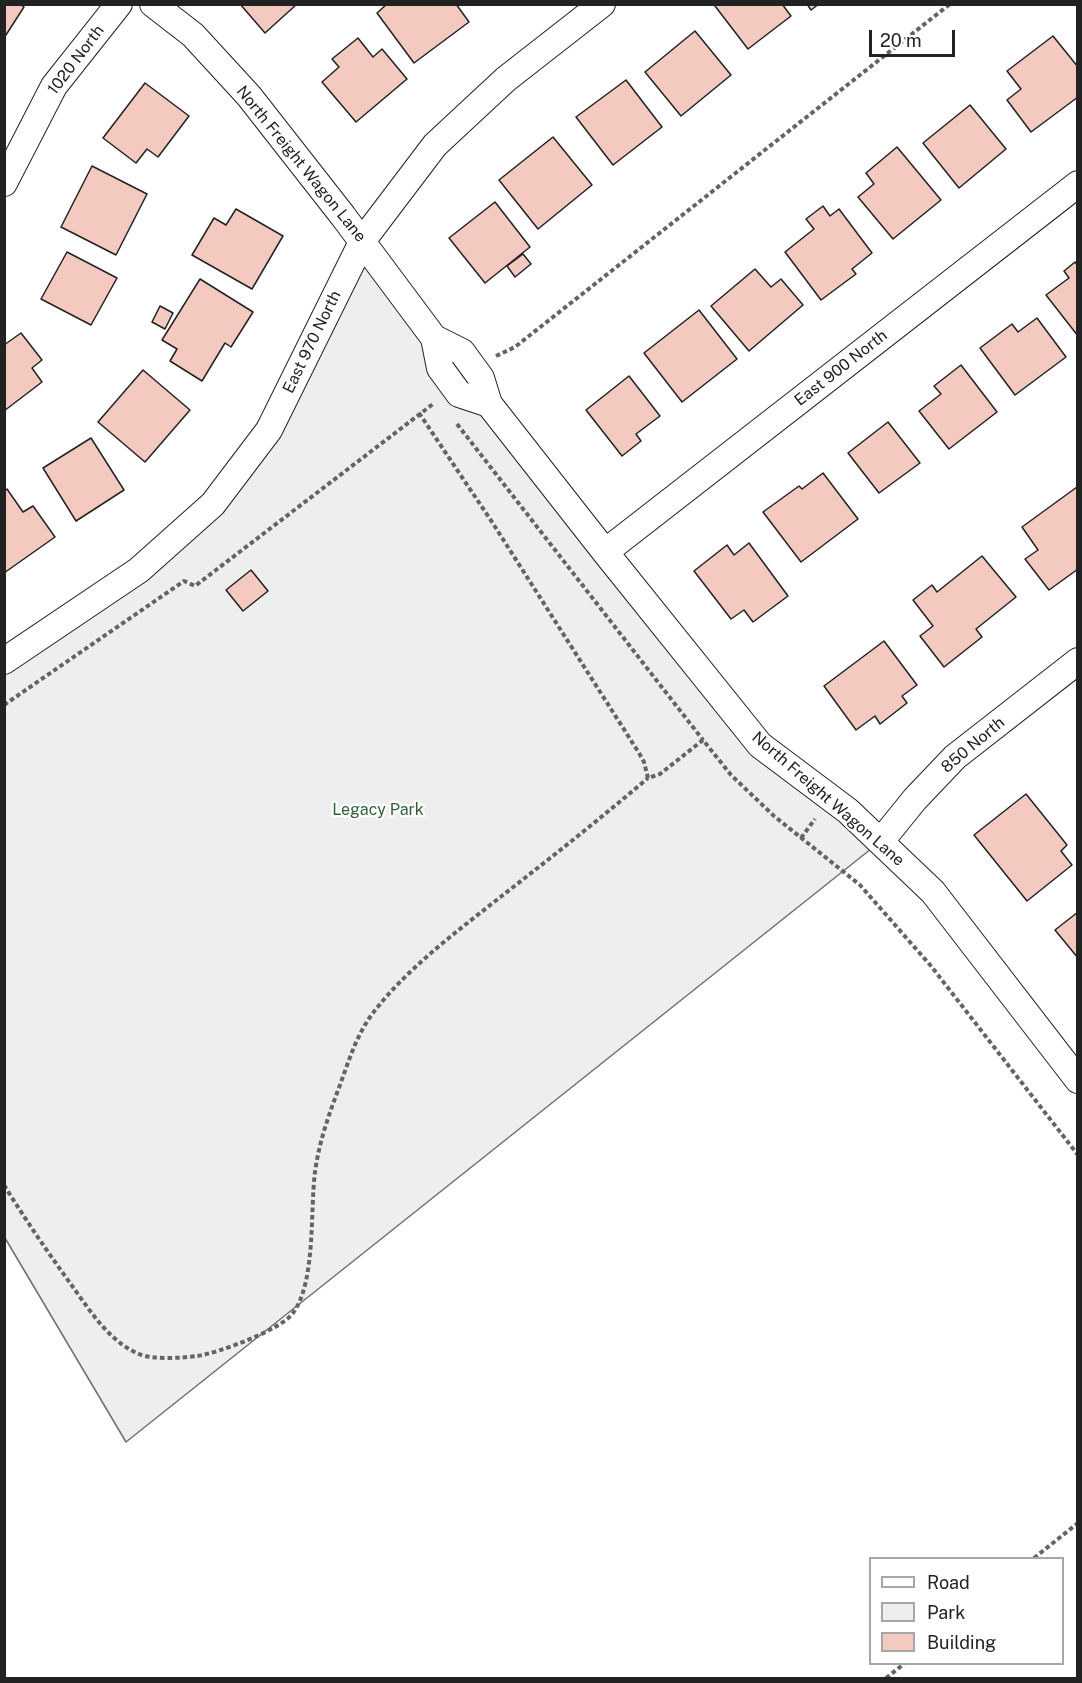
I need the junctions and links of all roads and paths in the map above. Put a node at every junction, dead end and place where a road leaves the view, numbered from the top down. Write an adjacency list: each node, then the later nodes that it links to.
1 (119, 4): 5 (street, 1020 North)
2 (153, 4): 7 (street, North Freight Wagon Lane)
3 (602, 4): 7 (street, East 970 North)
4 (950, 4): 8 (path)
5 (4, 183)
6 (1077, 183): 12 (street, East 900 North)
7 (363, 240): 12 (street, North Freight Wagon Lane); 13 (street, East 970 North)
8 (491, 360)
9 (438, 400): 10 (path)
10 (419, 413): 15 (path); 17 (path)
11 (451, 416): 16 (path)
12 (605, 552): 20 (street, North Freight Wagon Lane)
13 (4, 661)
14 (1077, 661): 20 (street, 850 North)
15 (4, 705)
16 (703, 740): 17 (path); 19 (path)
17 (648, 778): 23 (path)
18 (816, 819): 19 (path)
19 (801, 838): 22 (path)
20 (881, 841): 21 (street, North Freight Wagon Lane)
21 (1077, 1080)
22 (1077, 1155)
23 (4, 1185)
24 (1077, 1524): 25 (path)
25 (1035, 1557)
26 (903, 1665): 27 (path)
27 (886, 1678)

